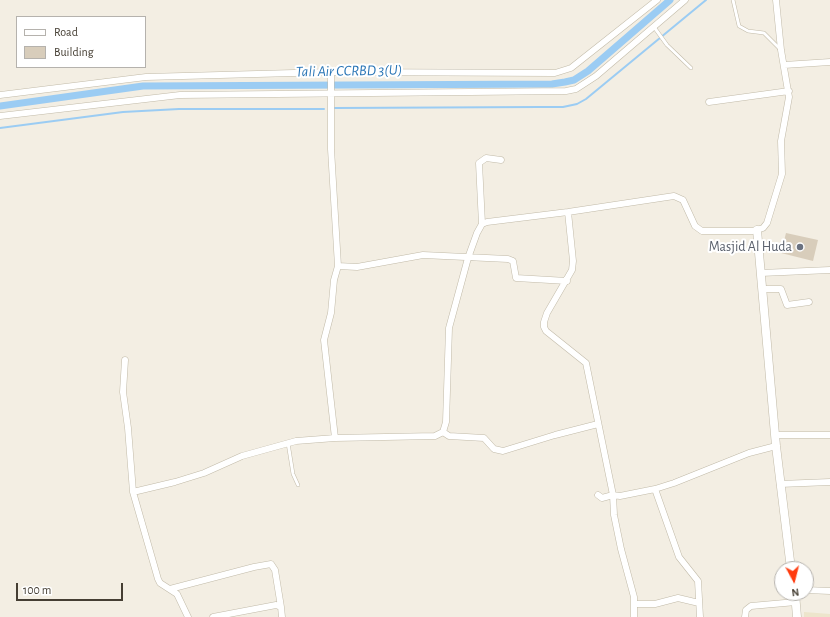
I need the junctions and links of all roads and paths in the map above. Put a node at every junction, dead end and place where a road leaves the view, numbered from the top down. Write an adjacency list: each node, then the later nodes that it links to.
1 (658, 0): 10 (street)
2 (685, 0): 5 (street)
3 (733, 0): 6 (lane)
4 (776, 0): 6 (street)
5 (654, 27): 9 (lane); 11 (street)
6 (781, 50): 8 (street)
7 (830, 62): 8 (street)
8 (784, 65): 12 (street)
9 (691, 68)
10 (332, 75): 11 (street); 13 (street)
11 (331, 91): 15 (street); 21 (street)
12 (789, 91): 14 (street); 19 (street)
13 (0, 95)
14 (709, 102)
15 (0, 116)
16 (501, 160): 18 (street)
17 (568, 212): 18 (street); 19 (street); 24 (street)
18 (482, 224): 20 (street)
19 (757, 230): 23 (street)
20 (468, 258): 21 (street); 24 (street); 29 (street)
21 (338, 266): 32 (street)
22 (830, 270): 23 (street)
23 (761, 273): 25 (street)
24 (567, 281): 28 (street)
25 (762, 289): 26 (street); 30 (street)
26 (809, 302)
27 (125, 360): 39 (street)
28 (598, 424): 29 (street); 40 (street)
29 (443, 432): 32 (street)
30 (775, 434): 31 (street); 34 (street)
31 (830, 434)
32 (336, 438): 33 (street)
33 (288, 443): 37 (lane); 39 (street)
34 (776, 446): 36 (street); 38 (street)
35 (830, 482): 36 (street)
36 (780, 484): 42 (street)
37 (298, 485)
38 (655, 490): 40 (street); 48 (street)
39 (133, 492): 43 (street)
40 (613, 495): 41 (street); 49 (street)
41 (598, 496)
42 (790, 561)
43 (170, 589): 50 (street); 51 (street)
44 (814, 590): 45 (street)
45 (830, 591)
46 (775, 601): 56 (street)
47 (795, 601): 57 (street)
48 (699, 603): 49 (street); 55 (street)
49 (635, 604): 54 (street)
50 (281, 607): 52 (street); 53 (street)
51 (188, 617)
52 (212, 617)
53 (282, 617)
54 (634, 617)
55 (700, 617)
56 (745, 617)
57 (797, 617)

